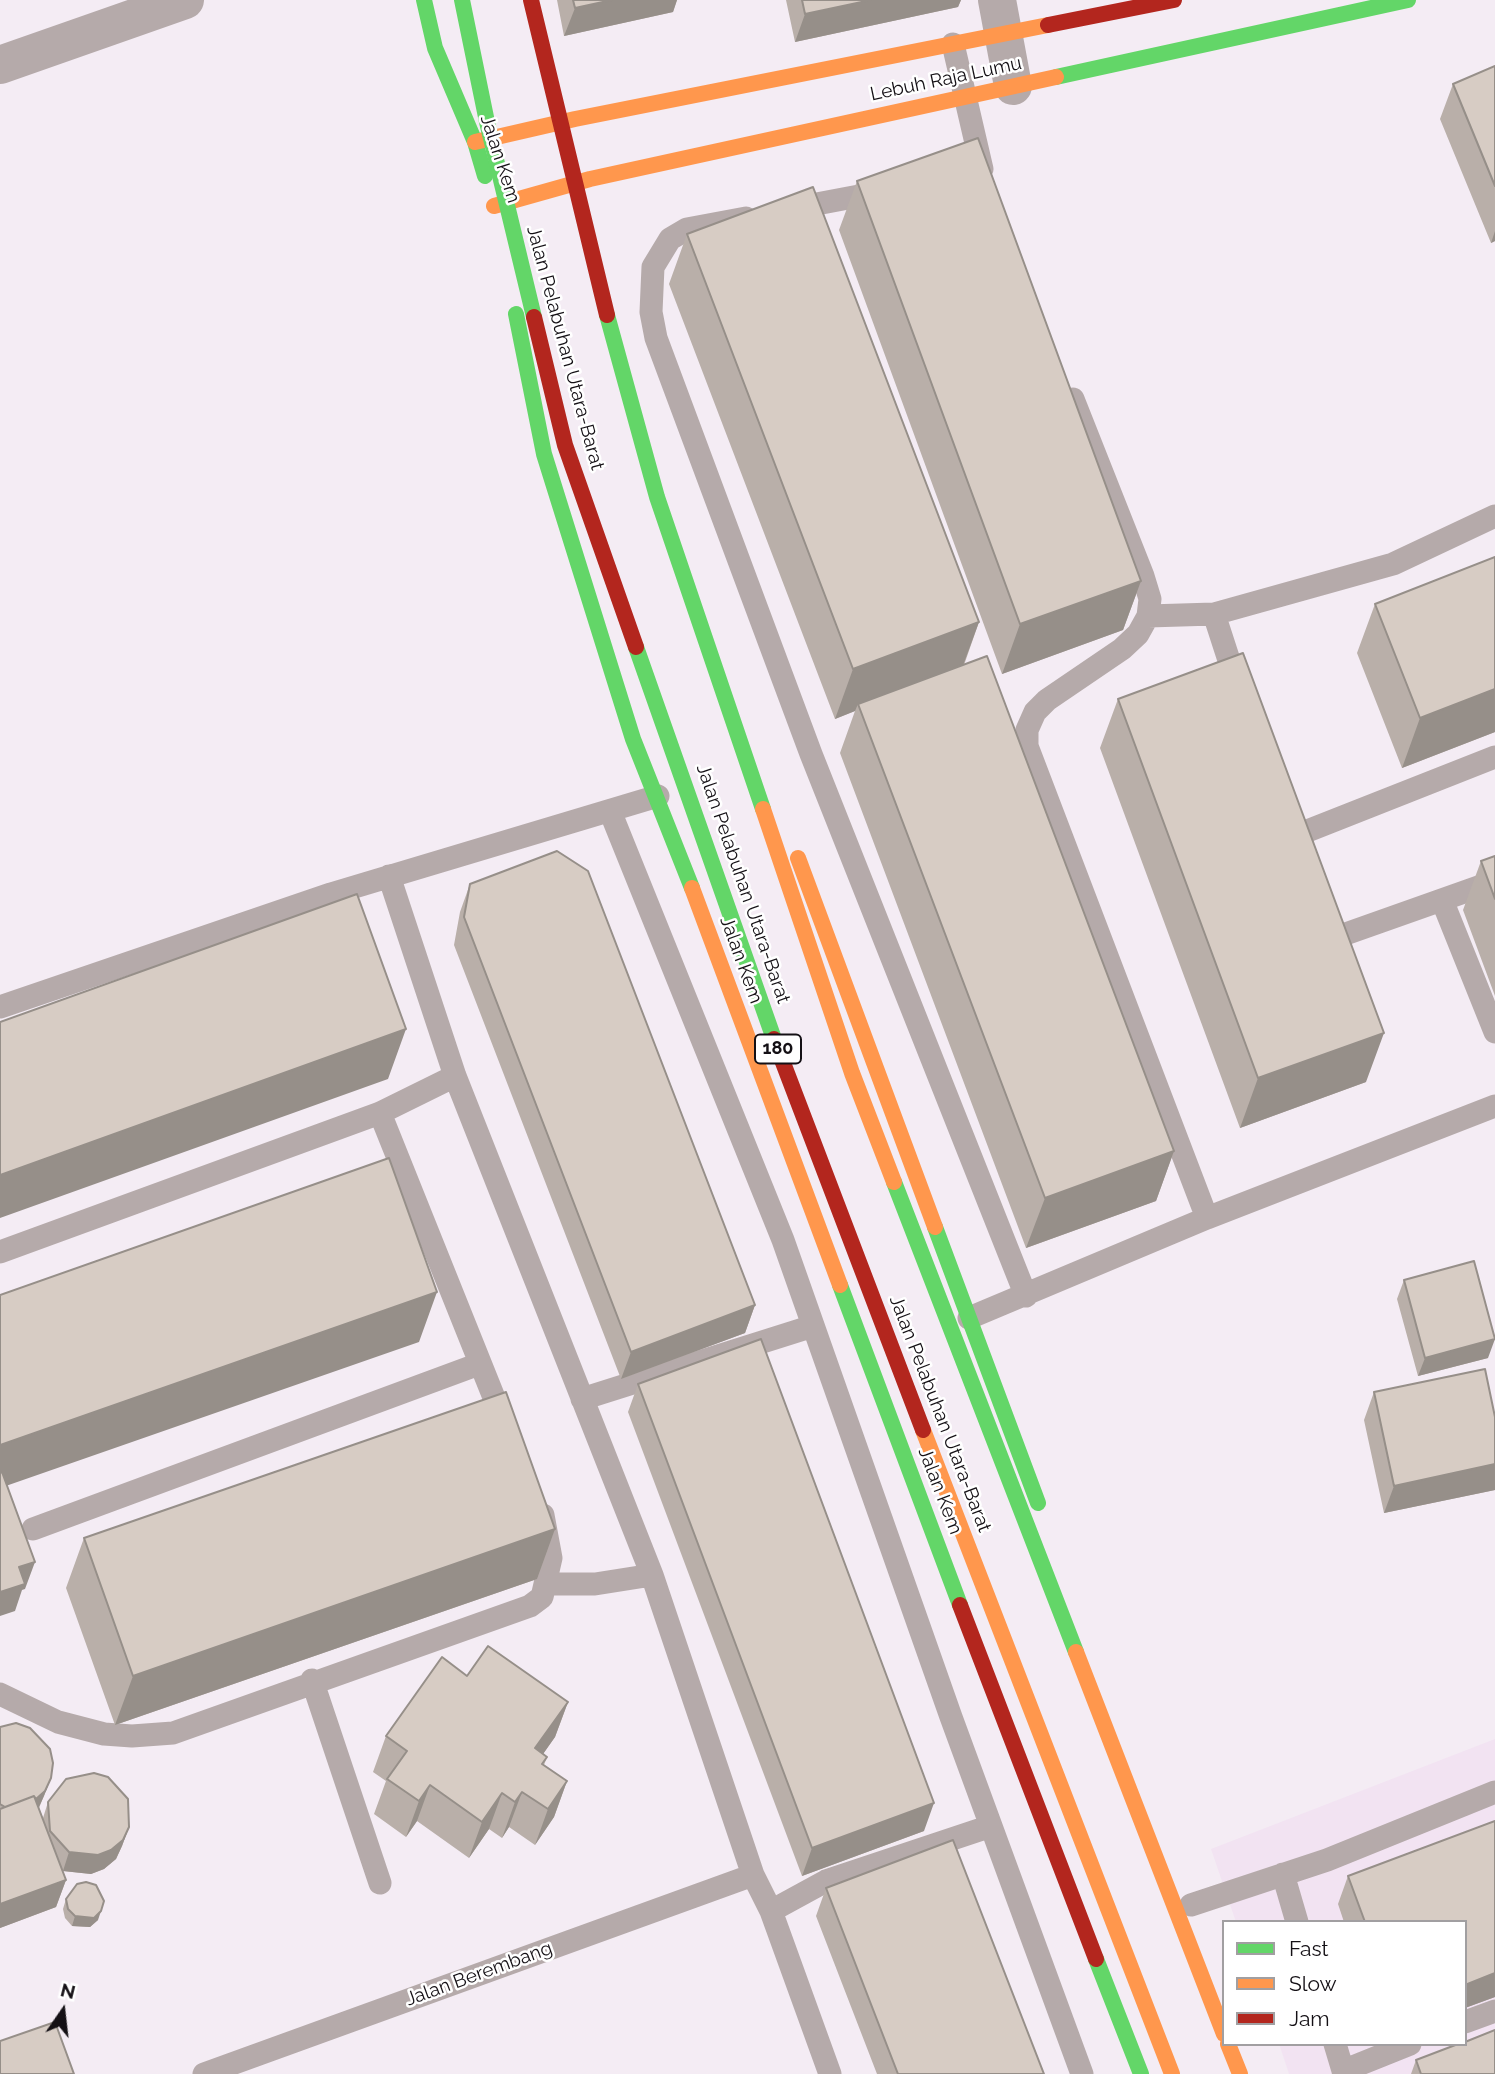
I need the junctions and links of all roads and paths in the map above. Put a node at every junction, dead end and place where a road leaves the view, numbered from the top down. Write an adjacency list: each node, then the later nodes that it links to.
1 (186, 0): 10 (street)
2 (424, 0): 14 (street, Jalan Kem)
3 (461, 0): 78 (street, Jalan Pelabuhan Utara-Barat / 180, bridge)
4 (531, 0): 68 (street, bridge)
5 (547, 0): 13 (street)
6 (1174, 0): 8 (street, Lebuh Raja Lumu)
7 (1408, 0): 11 (street, Lebuh Raja Lumu)
8 (1000, 17): 9 (street, Lebuh Raja Lumu); 11 (street)
9 (953, 44): 12 (lane); 13 (street, Lebuh Raja Lumu)
10 (0, 65)
11 (1013, 86): 12 (street, Lebuh Raja Lumu)
12 (964, 96): 15 (lane); 16 (street, Lebuh Raja Lumu)
13 (575, 119): 14 (street, Lebuh Raja Lumu); 16 (street)
14 (475, 142): 18 (street, Jalan Kem)
15 (957, 177)
16 (590, 179): 18 (street, Lebuh Raja Lumu); 44 (street)
17 (904, 187): 43 (lane)
18 (494, 206): 25 (street, Jalan Kem)
19 (1063, 374): 22 (lane)
20 (1495, 516): 21 (lane)
21 (1214, 614): 22 (lane); 23 (lane)
22 (1148, 616): 41 (lane)
23 (1244, 707)
24 (1495, 757): 28 (lane)
25 (658, 796): 26 (lane); 77 (street, Jalan Kem)
26 (610, 811): 30 (lane); 45 (lane)
27 (1278, 813): 28 (lane)
28 (1287, 839): 29 (lane)
29 (1295, 865)
30 (388, 876): 36 (lane); 38 (lane)
31 (1495, 881): 32 (lane)
32 (1442, 900): 34 (lane); 37 (lane)
33 (1312, 917): 34 (lane)
34 (1320, 943): 35 (lane)
35 (1329, 967)
36 (0, 1007)
37 (1495, 1032)
38 (455, 1076): 40 (lane); 47 (lane)
39 (1495, 1106): 41 (lane)
40 (380, 1113): 42 (lane); 46 (lane)
41 (1207, 1218): 43 (lane)
42 (0, 1252)
43 (1026, 1296): 44 (lane)
44 (969, 1318): 50 (street)
45 (813, 1326): 47 (lane); 58 (lane)
46 (479, 1364): 48 (lane); 51 (lane)
47 (582, 1399): 52 (lane)
48 (515, 1449)
49 (536, 1497): 53 (lane)
50 (1046, 1524)
51 (33, 1529)
52 (652, 1575): 53 (lane); 60 (lane)
53 (546, 1584): 54 (lane)
54 (312, 1681): 56 (lane); 61 (lane)
55 (1109, 1691): 62 (street)
56 (0, 1694)
57 (1495, 1792): 59 (lane)
58 (991, 1826): 63 (lane); 76 (lane)
59 (1283, 1874): 62 (lane); 64 (lane)
60 (753, 1875): 63 (lane); 74 (lane, Jalan Berembang)
61 (380, 1883)
62 (1191, 1905): 65 (street)
63 (771, 1911): 75 (lane)
64 (1296, 1920)
65 (1222, 1985)
66 (1495, 2011): 67 (lane)
67 (1467, 2021)
68 (1222, 2029)
69 (1229, 2046): 79 (street)
70 (1246, 2046): 80 (street)
71 (1336, 2046): 73 (lane)
72 (1405, 2046): 73 (lane)
73 (1343, 2072)
74 (204, 2074)
75 (830, 2074)
76 (1082, 2074)
77 (1141, 2074)
78 (1172, 2074)
79 (1240, 2074)
80 (1257, 2074)

